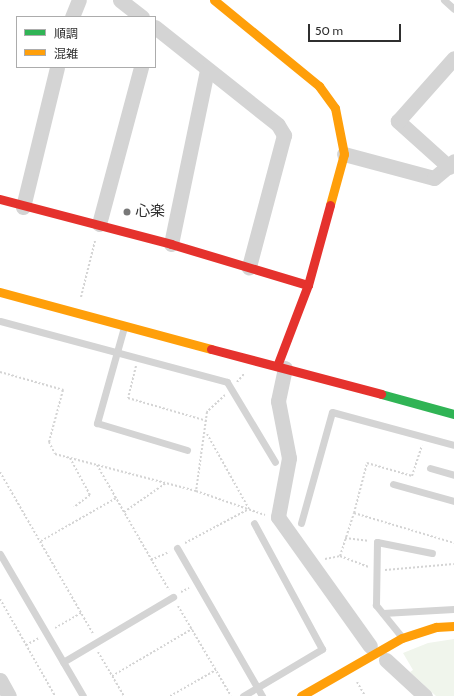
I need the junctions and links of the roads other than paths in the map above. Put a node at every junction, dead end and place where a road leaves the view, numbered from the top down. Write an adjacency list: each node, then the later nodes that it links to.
1 (80, 0): 6 (street)
2 (120, 0): 7 (street)
3 (214, 0): 13 (street)
4 (444, 0): 5 (lane)
5 (454, 9)
6 (72, 16)
7 (141, 16)
8 (156, 28): 12 (street)
9 (454, 58): 14 (street)
10 (57, 68): 16 (street)
11 (141, 68): 17 (street)
12 (207, 70): 18 (street); 19 (street)
13 (344, 154): 14 (street); 20 (street)
14 (451, 164)
15 (0, 199): 16 (street)
16 (23, 206): 17 (street)
17 (99, 224): 18 (street)
18 (171, 244): 19 (street)
19 (249, 267): 20 (street)
20 (308, 286): 25 (street)
21 (0, 292): 23 (street)
22 (0, 321): 24 (lane)
23 (124, 325): 24 (lane); 25 (street)
24 (117, 352): 28 (lane); 29 (lane)
25 (281, 367): 26 (street); 44 (street)
26 (454, 414)
27 (454, 445): 35 (lane)
28 (187, 450)
29 (275, 462)
30 (430, 468): 31 (lane)
31 (454, 475)
32 (393, 484): 33 (lane)
33 (454, 501)
34 (254, 523): 48 (lane)
35 (300, 523)
36 (177, 548): 48 (lane)
37 (432, 553): 41 (lane)
38 (0, 554): 46 (lane)
39 (173, 597): 46 (lane)
40 (454, 609): 41 (lane)
41 (383, 613): 43 (lane)
42 (454, 626): 43 (street)
43 (402, 638): 53 (street)
44 (370, 646)
45 (386, 660): 54 (street)
46 (63, 662): 50 (lane)
47 (0, 680): 49 (street)
48 (257, 688): 51 (lane); 52 (lane)
49 (10, 696)
50 (83, 696)
51 (243, 696)
52 (262, 696)
53 (301, 696)
54 (425, 696)

